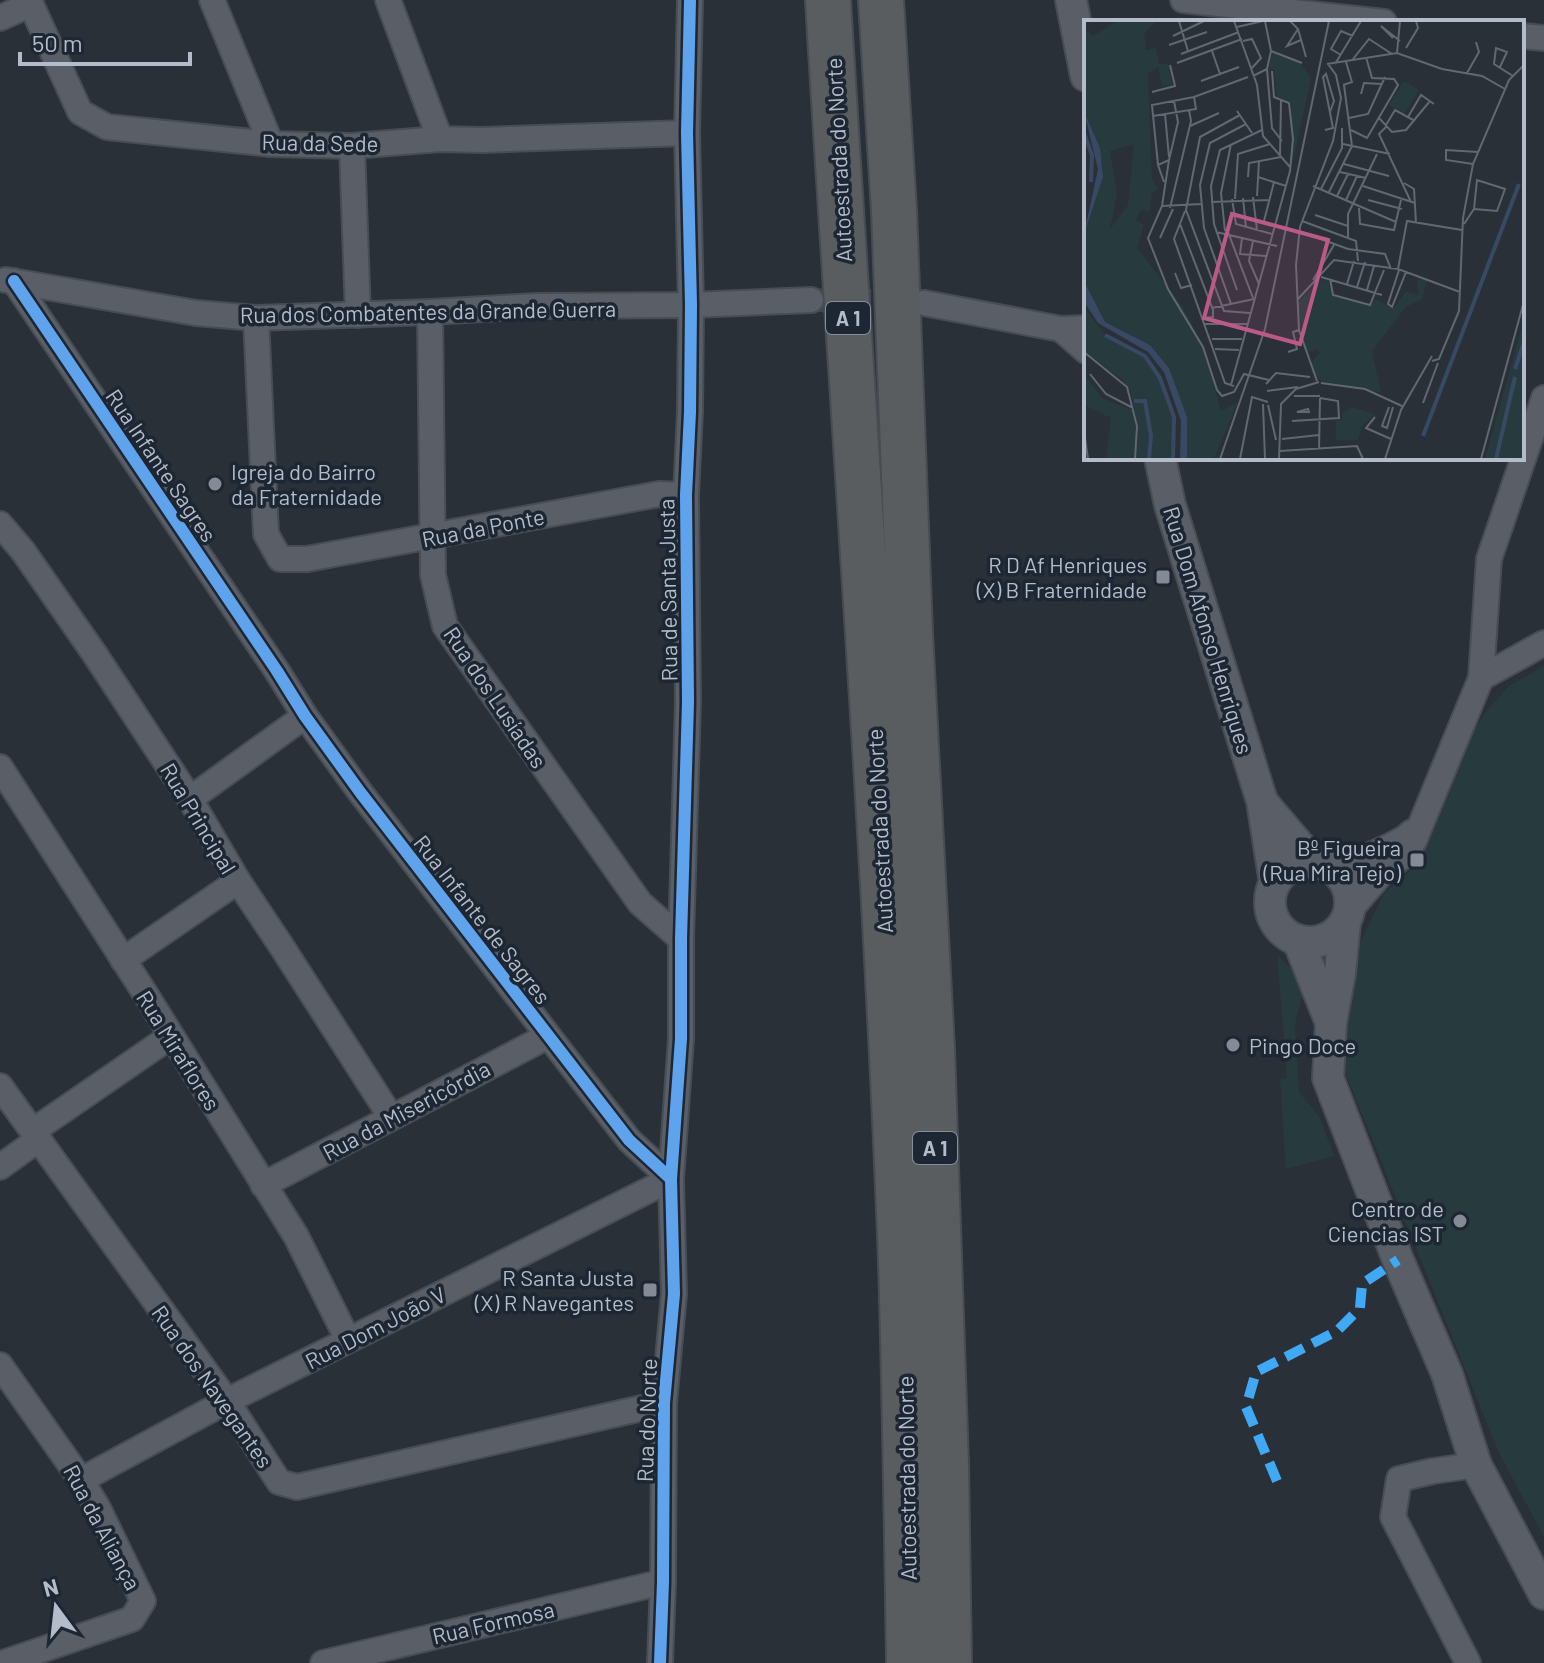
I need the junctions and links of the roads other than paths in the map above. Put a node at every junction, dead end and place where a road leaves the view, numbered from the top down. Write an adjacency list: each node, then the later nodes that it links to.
1 (212, 0): 16 (street)
2 (388, 0): 15 (street)
3 (690, 0): 14 (street, Rua de Santa Justa)
4 (828, 0): 70 (highway, Autoestrada do Norte / A 1)
5 (881, 0): 71 (highway, Autoestrada do Norte / A 1)
6 (1071, 0): 13 (street)
7 (1183, 0): 10 (street)
8 (30, 2): 9 (street); 16 (street, Rua da Sede)
9 (0, 18)
10 (1366, 20)
11 (1524, 36): 12 (street)
12 (1544, 38)
13 (1084, 66)
14 (687, 133): 15 (street, Rua da Sede); 21 (street, Rua de Santa Justa)
15 (440, 139): 17 (street, Rua da Sede)
16 (271, 144): 17 (street, Rua da Sede)
17 (352, 146): 23 (street)
18 (7, 280): 24 (street, Rua dos Combatentes da Grande Guerra); 36 (street, Rua Infante Sagres)
19 (811, 300): 21 (street, Rua dos Combatentes da Grande Guerra)
20 (924, 303): 26 (street)
21 (691, 305): 22 (street, Rua dos Combatentes da Grande Guerra); 32 (street, Rua de Santa Justa)
22 (430, 312): 23 (street, Rua dos Combatentes da Grande Guerra); 34 (street, Rua dos Lusíadas)
23 (358, 315): 24 (street, Rua dos Combatentes da Grande Guerra)
24 (256, 318): 34 (street, Rua da Ponte)
25 (1084, 328): 26 (street)
26 (1061, 329): 27 (street)
27 (1084, 349)
28 (1544, 398): 29 (street)
29 (1524, 457)
30 (1160, 460): 41 (street, Rua Dom Afonso Henriques)
31 (1523, 460): 37 (street)
32 (686, 495): 34 (street, Rua da Ponte); 47 (street, Rua de Santa Justa)
33 (0, 524): 40 (street, Rua Principal)
34 (431, 535): 47 (street, Rua dos Lusíadas)
35 (1544, 643): 37 (street)
36 (277, 671): 38 (street, Rua Infante de Sagres)
37 (1481, 678): 42 (street)
38 (305, 716): 40 (street); 52 (street, Rua Infante de Sagres)
39 (0, 767): 49 (street, Rua Miraflores)
40 (190, 799): 44 (street, Rua Principal)
41 (1262, 801): 43 (street, Rua Dom Afonso Henriques); 45 (street, Rua Dom Afonso Henriques)
42 (1420, 825): 43 (street); 46 (street)
43 (1325, 867): 45 (street); 46 (street)
44 (238, 881): 49 (street); 54 (street, Rua Principal)
45 (1275, 883): 48 (street)
46 (1347, 917): 48 (street); 50 (street)
47 (681, 939): 57 (street, Rua de Santa Justa)
48 (1298, 940): 50 (street)
49 (123, 960): 51 (street, Rua Miraflores)
50 (1331, 1023): 63 (street)
51 (171, 1036): 55 (street); 58 (street, Rua Miraflores)
52 (548, 1036): 54 (street, Rua da Misericórdia); 57 (street, Rua Infante de Sagres)
53 (0, 1086): 55 (street, Rua dos Navegantes)
54 (391, 1117): 58 (street, Rua da Misericórdia)
55 (36, 1135): 56 (street); 61 (street, Rua dos Navegantes)
56 (0, 1167)
57 (671, 1179): 59 (street, Rua Dom João V); 62 (street, Rua do Norte)
58 (263, 1185): 59 (street, Rua Miraflores)
59 (348, 1340): 61 (street, Rua Dom João V)
60 (0, 1365): 64 (street, Rua da Aliança)
61 (227, 1401): 62 (street, Rua dos Navegantes); 64 (street, Rua Dom João V)
62 (664, 1403): 65 (street, Rua do Norte)
63 (1476, 1465): 66 (street); 72 (street)
64 (81, 1480): 67 (street, Rua da Aliança)
65 (663, 1582): 68 (street, Rua Formosa); 69 (street, Rua do Norte)
66 (1544, 1594)
67 (3, 1663)
68 (323, 1663)
69 (660, 1663)
70 (909, 1663)
71 (949, 1663)
72 (1468, 1663)

